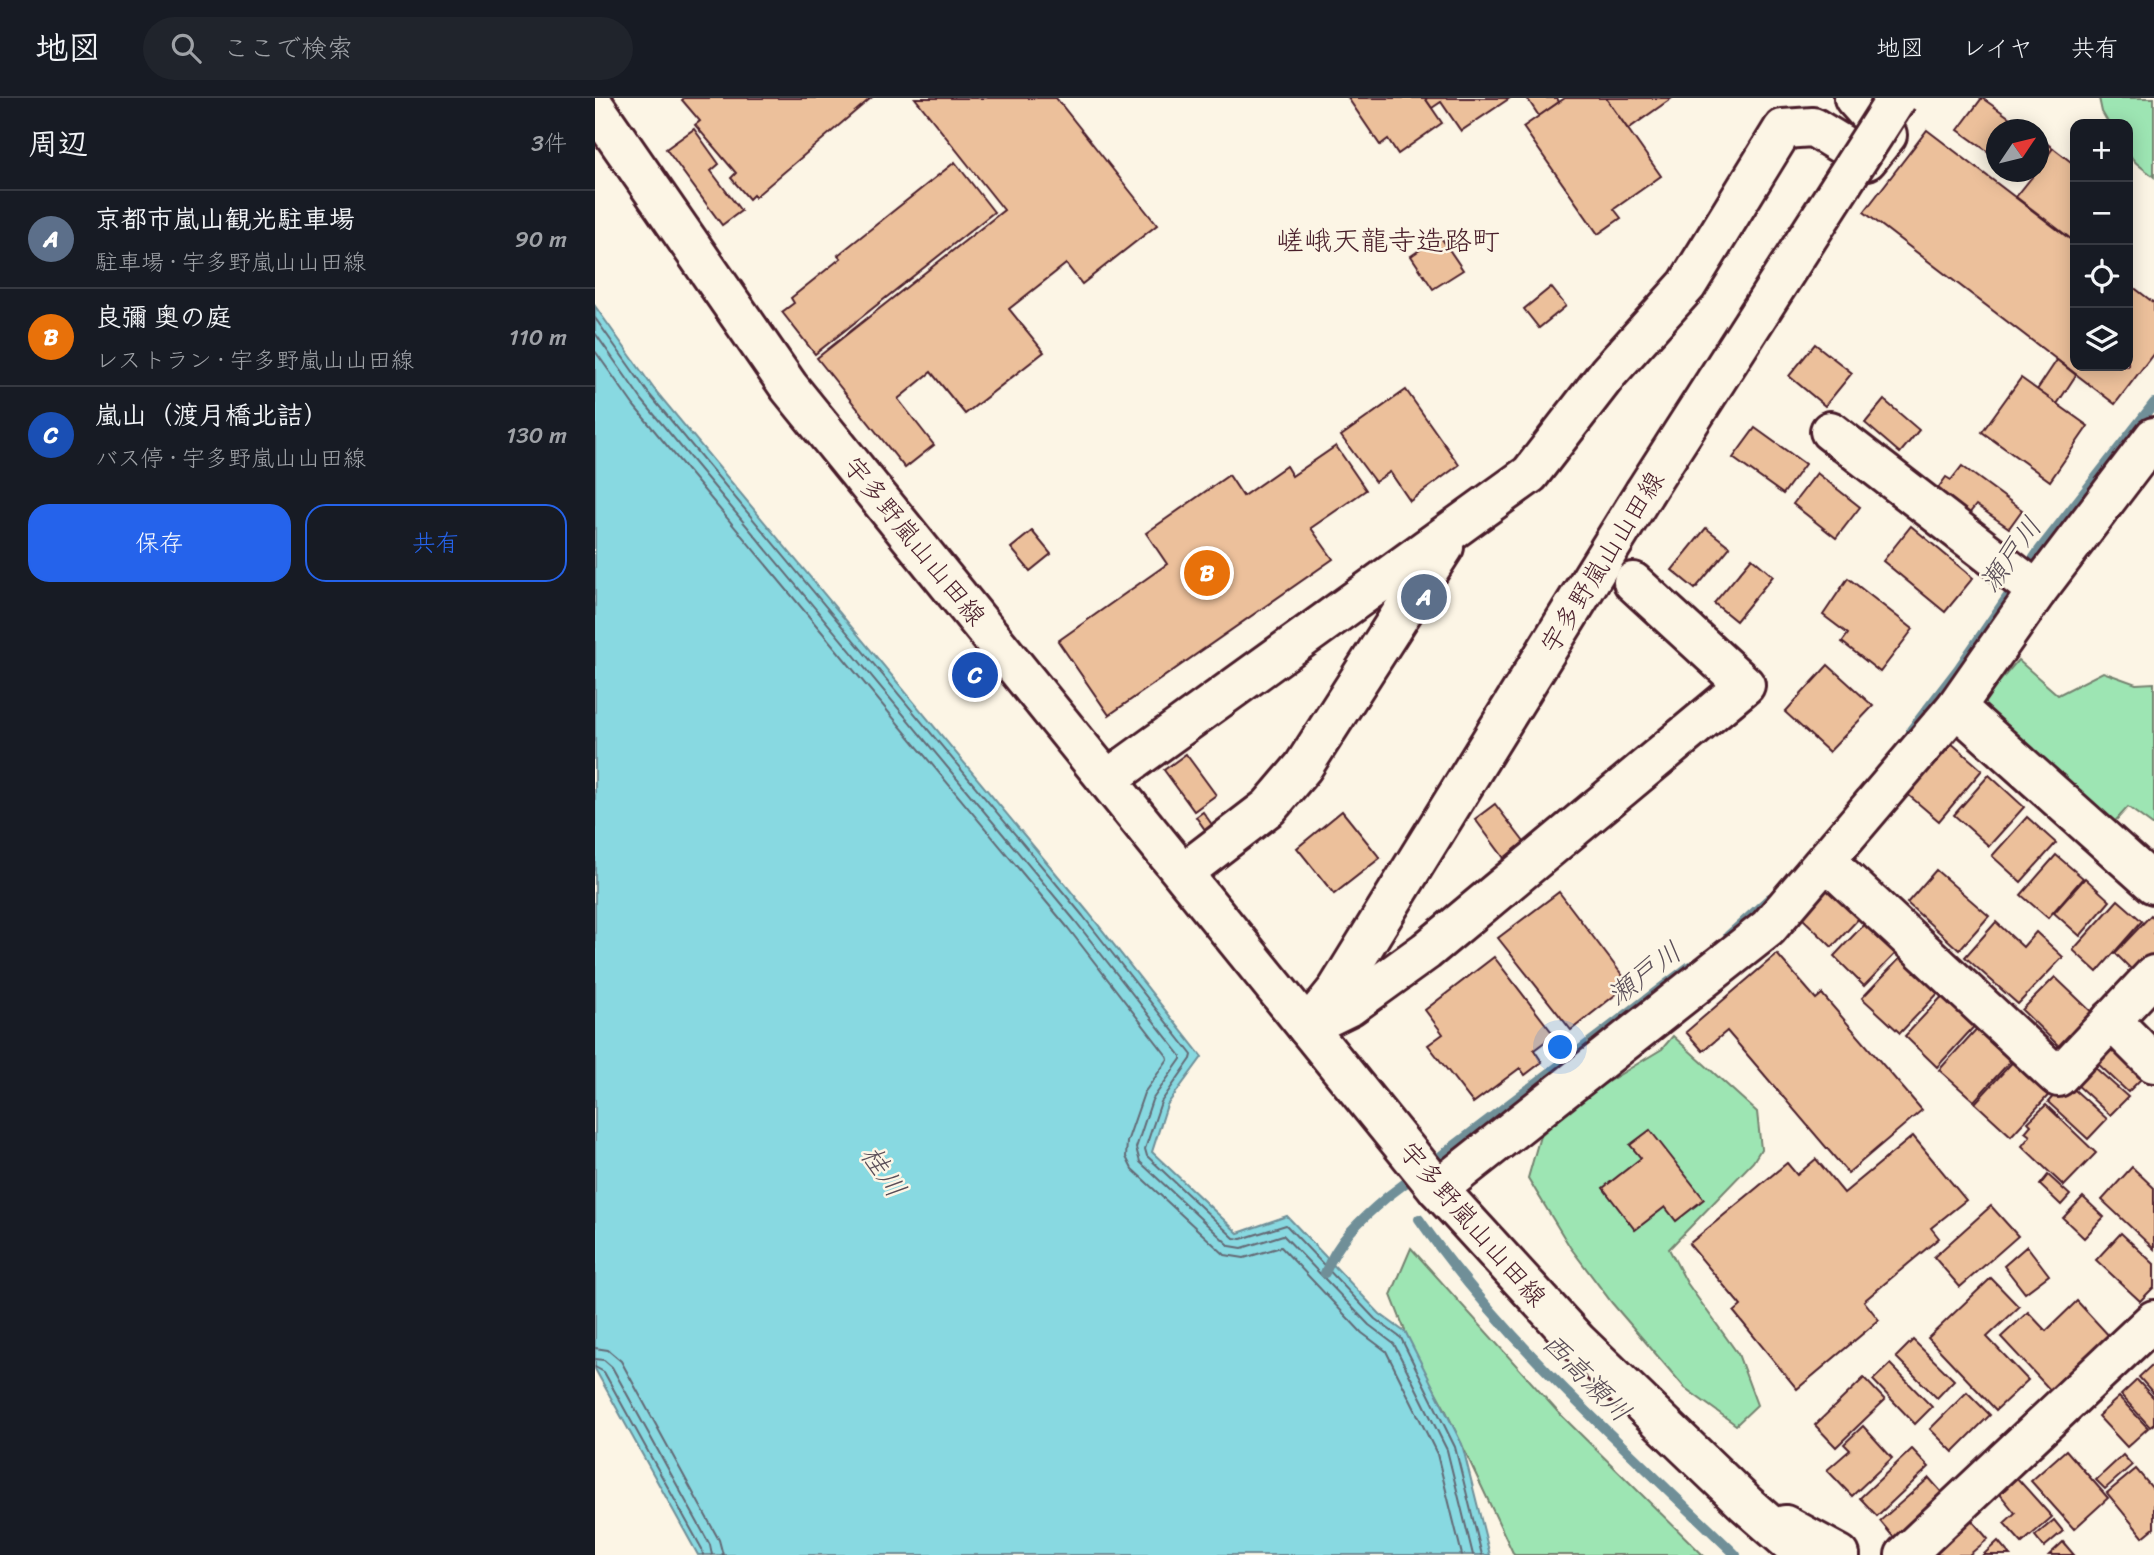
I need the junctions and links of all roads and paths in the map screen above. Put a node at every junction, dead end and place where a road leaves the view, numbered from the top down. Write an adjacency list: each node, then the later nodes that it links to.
1 (1854, 98): 6 (main road)
2 (1898, 98): 16 (main road, 宇多野嵐山山田線, bridge)
3 (595, 107): 10 (main road, 宇多野嵐山山田線)
4 (1830, 431): 8 (main road)
5 (2154, 437): 8 (main road)
6 (1456, 527): 10 (main road); 12 (main road)
7 (1633, 582): 16 (main road)
8 (2025, 582): 9 (main road)
9 (1956, 707): 11 (main road); 13 (main road)
10 (1108, 779): 12 (main road, 宇多野嵐山山田線)
11 (1827, 862): 15 (main road); 18 (main road)
12 (1183, 873): 16 (main road, 宇多野嵐山山田線)
13 (2154, 884)
14 (2154, 975): 15 (main road)
15 (2111, 1020): 17 (main road)
16 (1307, 1027): 18 (main road, 宇多野嵐山山田線)
17 (2154, 1063)
18 (1439, 1189): 20 (main road, 宇多野嵐山山田線)
19 (2154, 1320): 23 (main road)
20 (1746, 1504): 21 (main road, 宇多野嵐山山田線); 22 (main road)
21 (1804, 1555)
22 (1840, 1555)
23 (1905, 1555)

